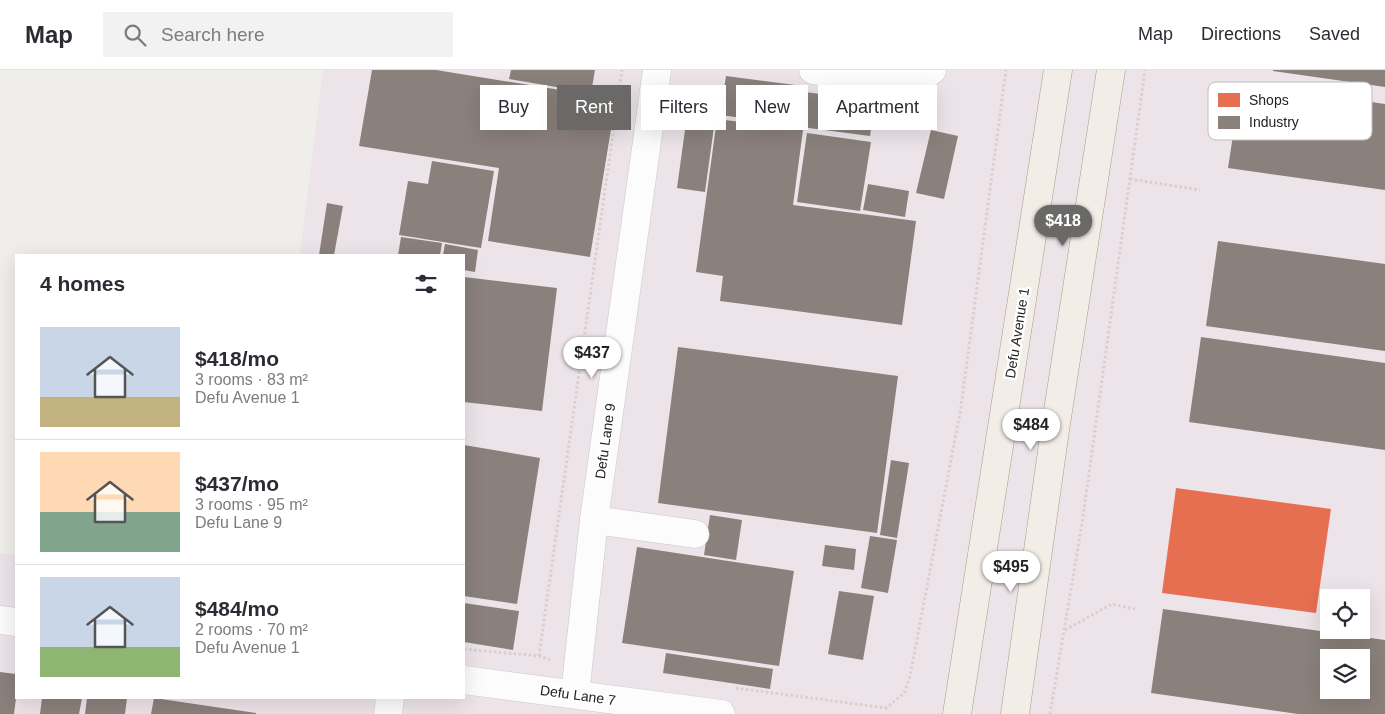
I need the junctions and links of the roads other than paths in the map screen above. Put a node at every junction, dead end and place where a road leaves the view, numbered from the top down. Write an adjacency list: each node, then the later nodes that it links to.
1 (658, 70): 6 (street, Defu Lane 9)
2 (813, 70): 3 (street)
3 (932, 70)
4 (1058, 70): 16 (main road, Defu Avenue 1)
5 (1111, 70): 17 (main road)
6 (594, 520): 7 (street); 11 (street, Defu Lane 9)
7 (696, 534)
8 (0, 620): 9 (street)
9 (15, 622)
10 (465, 680): 11 (street, Defu Lane 7)
11 (575, 694): 13 (street, Defu Lane 7)
12 (390, 699): 14 (street)
13 (663, 710): 15 (street, Defu Lane 7)
14 (388, 714)
15 (721, 714)
16 (957, 714)
17 (1015, 714)

